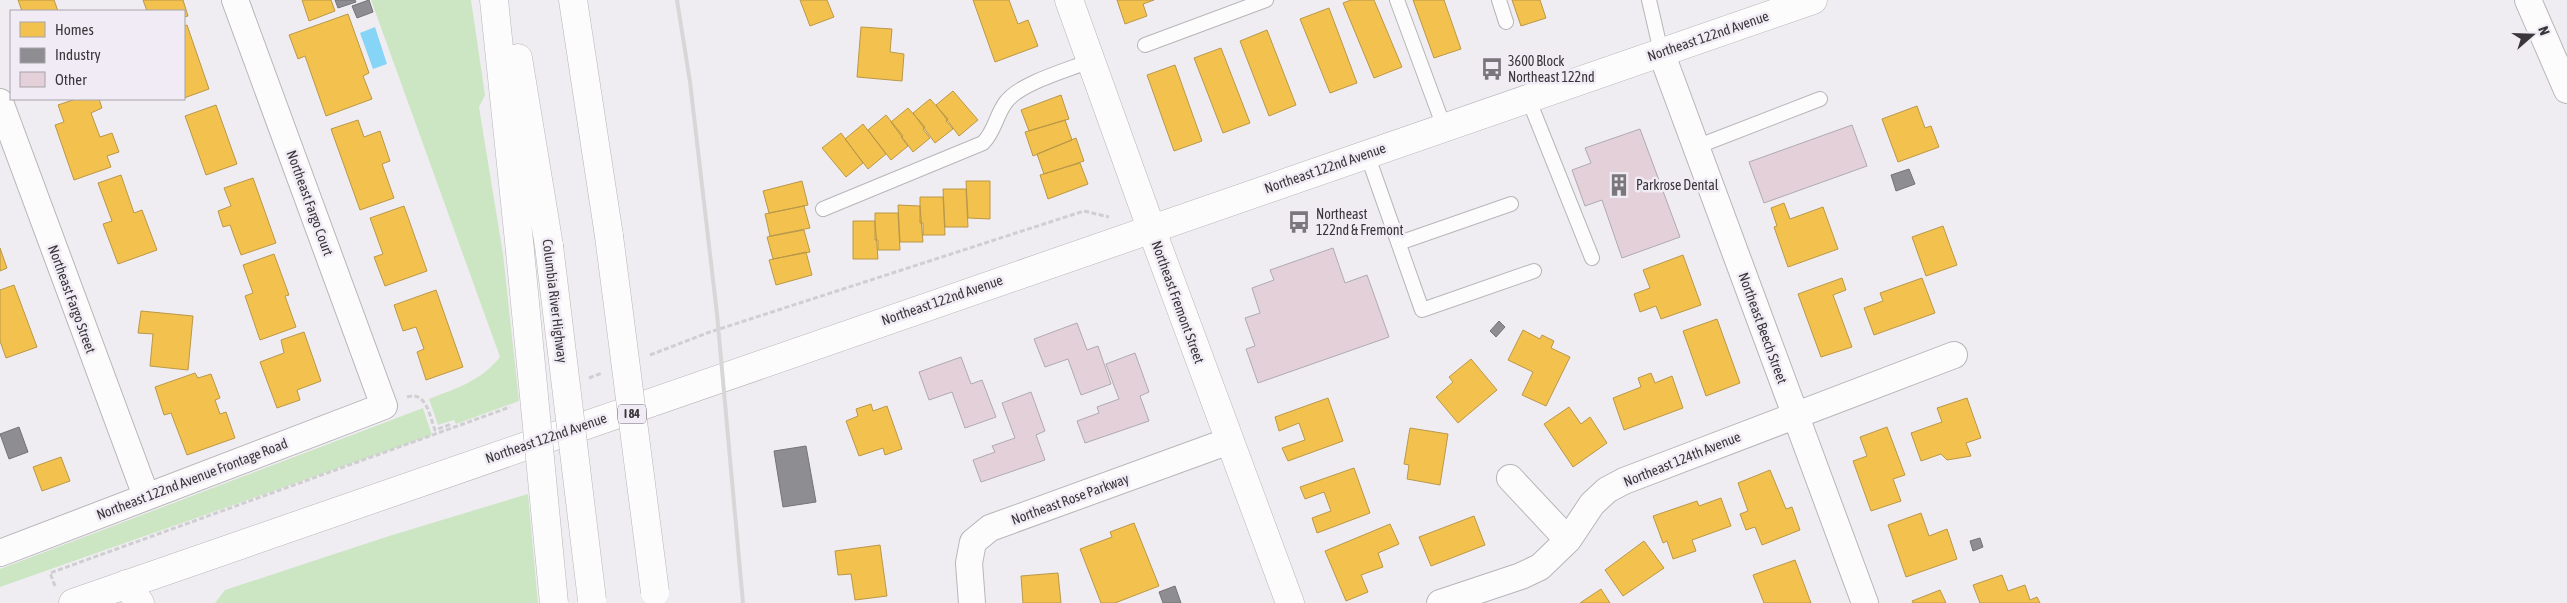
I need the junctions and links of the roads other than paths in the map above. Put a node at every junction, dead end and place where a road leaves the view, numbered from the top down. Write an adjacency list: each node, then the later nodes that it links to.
1 (236, 0): 30 (street, Northeast Fargo Court)
2 (494, 0): 41 (main road, bridge)
3 (508, 0): 39 (main road, Columbia River Highway, bridge)
4 (573, 0): 38 (main road, I 84, bridge)
5 (1069, 0): 15 (main road, Northeast Fremont Street)
6 (1266, 0): 13 (lane)
7 (1397, 0): 20 (lane)
8 (1499, 0): 12 (lane)
9 (1649, 0): 14 (lane)
10 (1813, 0): 14 (main road, Northeast 122nd Avenue)
11 (2528, 0): 16 (street)
12 (1506, 22)
13 (1146, 45)
14 (1661, 52): 17 (main road, Northeast 122nd Avenue); 21 (street, Northeast Beech Street)
15 (1090, 61): 24 (lane); 25 (main road, Northeast Fremont Street)
16 (2567, 90)
17 (1528, 98): 20 (main road, Northeast 122nd Avenue); 27 (lane)
18 (1820, 99): 21 (lane)
19 (0, 102): 34 (street, Northeast Fargo Street)
20 (1444, 127): 22 (main road, Northeast 122nd Avenue)
21 (1696, 147): 31 (street, Northeast Beech Street)
22 (1368, 154): 25 (main road, Northeast 122nd Avenue); 26 (lane)
23 (1511, 204): 26 (lane)
24 (823, 209)
25 (1151, 228): 32 (main road, Northeast Fremont Street); 37 (main road, Northeast 122nd Avenue)
26 (1399, 243): 28 (lane)
27 (1592, 258)
28 (1534, 271)
29 (1954, 355): 31 (street, Northeast 124th Avenue)
30 (384, 406): 34 (street, Northeast 122nd Avenue Frontage Road)
31 (1795, 415): 35 (street, Northeast 124th Avenue); 45 (street, Northeast Beech Street)
32 (1229, 441): 42 (street, Northeast Rose Parkway); 43 (main road, Northeast Fremont Street)
33 (1510, 478): 35 (street)
34 (146, 496): 36 (street, Northeast 122nd Avenue Frontage Road)
35 (1568, 540): 44 (street, Northeast 124th Avenue)
36 (0, 553)
37 (132, 597): 40 (main road, Northeast 122nd Avenue)
38 (656, 598)
39 (592, 601)
40 (73, 603)
41 (554, 603)
42 (972, 603)
43 (1290, 603)
44 (1440, 603)
45 (1865, 603)

